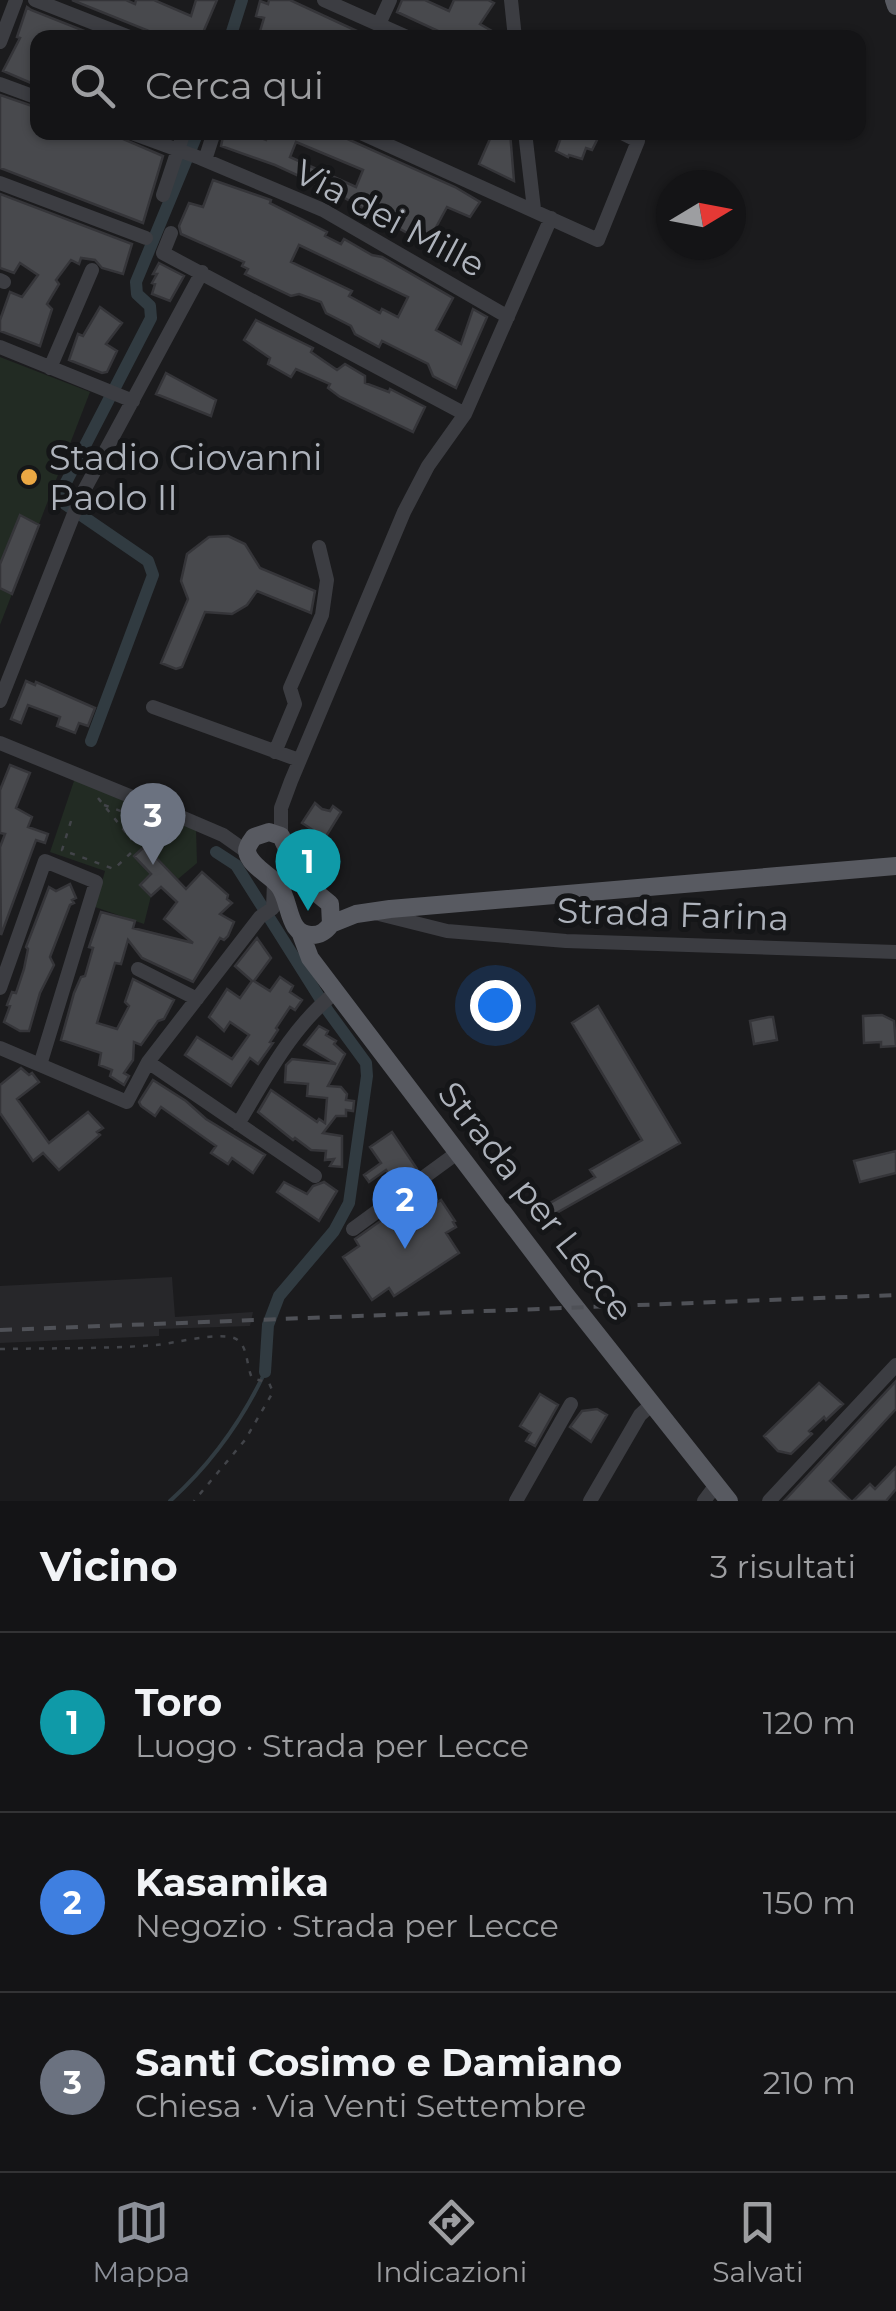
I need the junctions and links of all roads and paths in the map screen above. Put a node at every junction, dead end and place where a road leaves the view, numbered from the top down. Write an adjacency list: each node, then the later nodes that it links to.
1 (16, 0): 10 (street)
2 (35, 0): 7 (street)
3 (324, 0): 6 (street)
4 (390, 0): 6 (street)
5 (511, 0): 9 (street)
6 (379, 24): 8 (street)
7 (112, 30)
8 (392, 30)
9 (514, 30)
10 (0, 42)
11 (0, 84): 12 (street)
12 (30, 95)
13 (152, 140): 19 (street, Via dei Mille)
14 (182, 140): 19 (street)
15 (210, 140): 20 (street)
16 (377, 140): 23 (street)
17 (526, 140): 23 (street)
18 (638, 140): 24 (street)
19 (180, 150): 20 (street, Via dei Mille); 22 (street)
20 (202, 159): 29 (street, Via dei Mille)
21 (0, 182): 26 (street)
22 (164, 195)
23 (534, 209): 24 (street)
24 (551, 218): 29 (street)
25 (172, 233): 28 (street)
26 (146, 238)
27 (92, 270): 31 (street)
28 (202, 272): 32 (street); 33 (street)
29 (508, 317): 33 (street)
30 (0, 348): 31 (street)
31 (50, 368): 32 (street)
32 (129, 399): 35 (street)
33 (465, 414): 39 (street)
34 (319, 547): 38 (street)
35 (0, 701)
36 (153, 707): 38 (street)
37 (0, 744): 40 (street)
38 (275, 752): 39 (street)
39 (299, 760): 43 (street)
40 (78, 774): 41 (path); 42 (street)
41 (99, 802): 45 (path); 47 (path)
42 (158, 806): 45 (path); 49 (street)
43 (281, 808): 46 (street); 49 (street)
44 (71, 821): 50 (path)
45 (154, 822): 48 (path)
46 (281, 836): 49 (main road); 53 (main road)
47 (132, 840)
48 (142, 841)
49 (254, 841): 52 (main road, Strada per Lecce)
50 (132, 852)
51 (896, 866): 54 (main road)
52 (274, 880): 58 (main road, Strada per Lecce); 64 (street)
53 (330, 904): 55 (main road); 56 (main road)
54 (434, 906): 55 (main road); 57 (street)
55 (381, 911): 56 (main road); 57 (street, Strada Farina)
56 (328, 928): 58 (main road); 61 (main road)
57 (447, 931): 59 (street, Strada Farina)
58 (301, 934): 61 (main road, Strada per Lecce)
59 (896, 952)
60 (138, 969): 64 (street)
61 (324, 974): 63 (main road, Strada per Lecce)
62 (0, 988): 67 (street)
63 (332, 995): 68 (street); 69 (main road, Strada per Lecce)
64 (197, 999): 66 (street)
65 (0, 1048): 67 (street)
66 (148, 1062): 67 (street); 68 (street)
67 (40, 1065)
68 (238, 1124): 70 (street)
69 (457, 1153): 71 (street); 75 (main road, Strada per Lecce)
70 (314, 1176)
71 (353, 1230)
72 (0, 1349): 77 (path)
73 (896, 1365): 82 (street)
74 (571, 1404): 78 (street)
75 (652, 1404): 76 (main road, Strada per Lecce); 79 (street)
76 (716, 1485): 80 (street); 81 (main road, Strada per Lecce)
77 (194, 1501)
78 (516, 1501)
79 (590, 1501)
80 (704, 1501)
81 (729, 1501)
82 (769, 1501)

